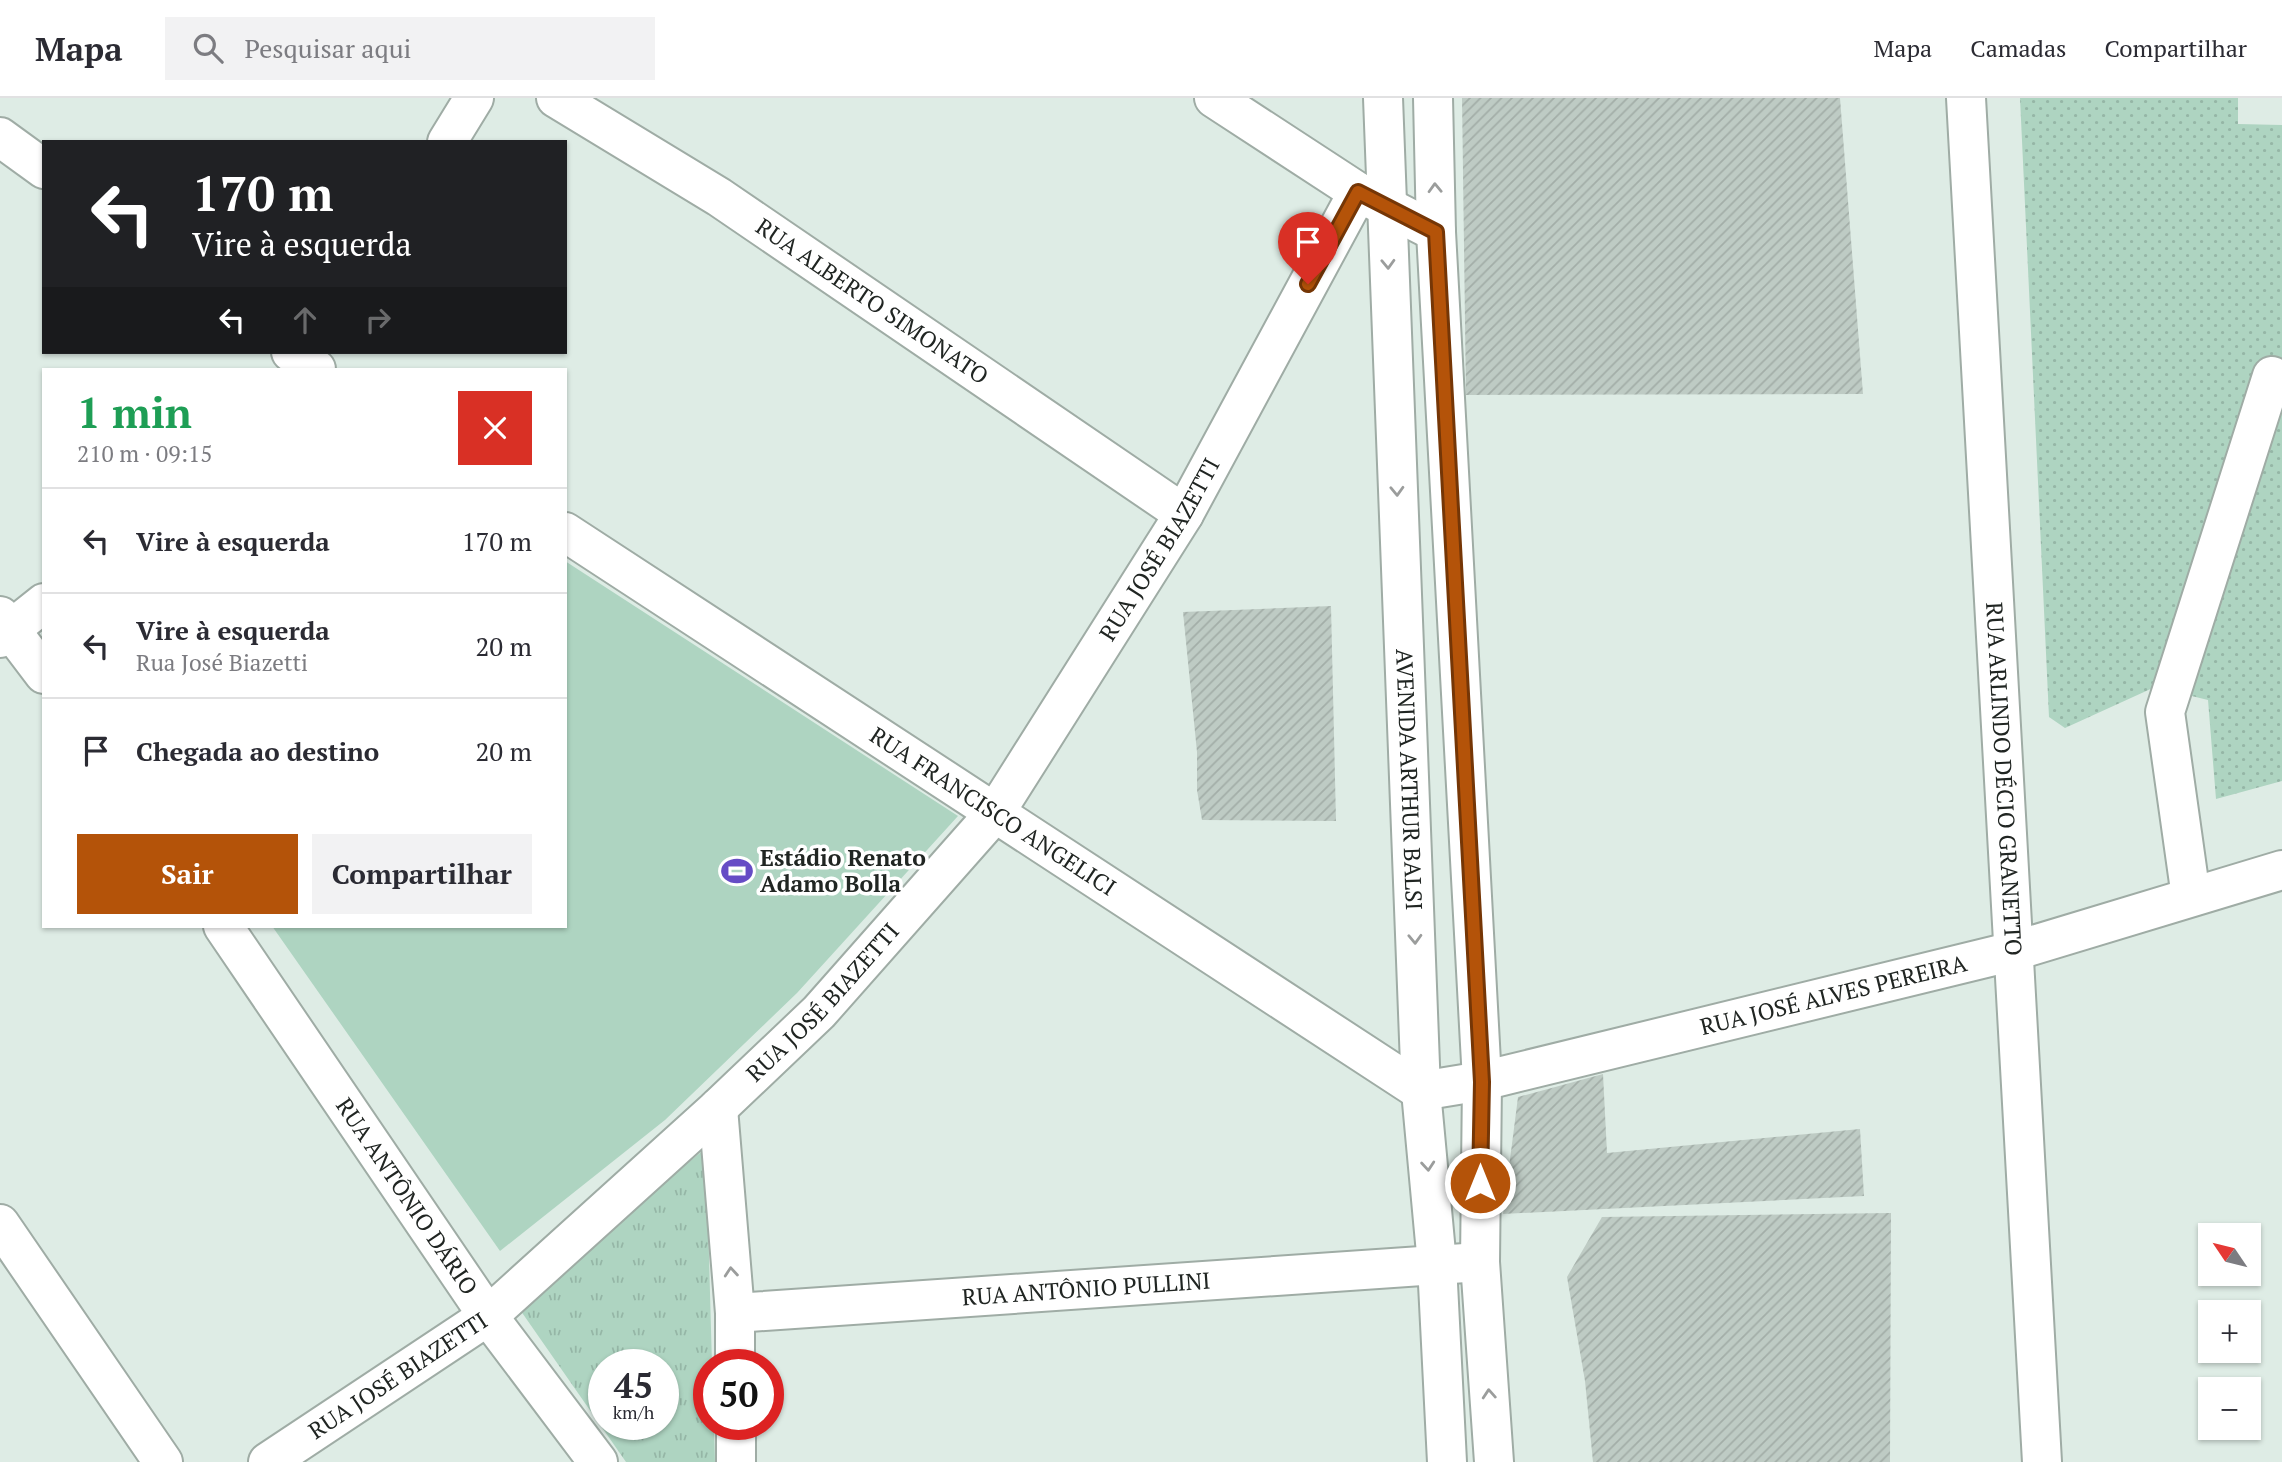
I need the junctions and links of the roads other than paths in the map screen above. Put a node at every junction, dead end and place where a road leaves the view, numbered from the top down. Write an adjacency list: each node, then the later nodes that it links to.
1 (474, 98): 8 (street)
2 (556, 98): 13 (street, RUA ALBERTO SIMONATO)
3 (1213, 98): 10 (street)
4 (1383, 98): 10 (street, AVENIDA ARTHUR BALSI)
5 (1433, 98): 11 (street, one-way to 5)
6 (1966, 98): 24 (street, RUA ARLINDO DÉCIO GRANETTO)
7 (0, 137): 9 (street)
8 (448, 140)
9 (42, 168)
10 (1372, 199): 11 (street); 13 (street, RUA JOSÉ BIAZETTI); 19 (street, AVENIDA ARTHUR BALSI, one-way to 19)
11 (1436, 232): 20 (street)
12 (2272, 376): 22 (street)
13 (1184, 514): 18 (street, RUA JOSÉ BIAZETTI)
14 (567, 533): 18 (street, RUA FRANCISCO ANGELICI)
15 (42, 604): 16 (street)
16 (3, 628): 17 (street)
17 (42, 672)
18 (995, 813): 26 (street, RUA FRANCISCO ANGELICI); 27 (street, RUA JOSÉ BIAZETTI)
19 (1410, 819): 20 (street); 26 (street, AVENIDA ARTHUR BALSI, one-way to 26)
20 (1468, 820): 25 (street)
21 (2282, 870): 22 (street, RUA JOSÉ ALVES PEREIRA)
22 (2191, 897): 24 (street, RUA JOSÉ ALVES PEREIRA)
23 (224, 928): 32 (street, RUA ANTÔNIO DÁRIO)
24 (2014, 951): 25 (street, RUA JOSÉ ALVES PEREIRA); 41 (street, RUA ARLINDO DÉCIO GRANETTO)
25 (1482, 1082): 26 (street, RUA JOSÉ ALVES PEREIRA); 29 (street)
26 (1421, 1091): 30 (street, AVENIDA ARTHUR BALSI, one-way to 30)
27 (718, 1108): 31 (street, one-way to 27); 32 (street, RUA JOSÉ BIAZETTI)
28 (0, 1224): 35 (street)
29 (1480, 1262): 30 (street, RUA ANTÔNIO PULLINI); 40 (street, one-way to 29)
30 (1437, 1264): 31 (street, RUA ANTÔNIO PULLINI); 39 (street, AVENIDA ARTHUR BALSI)
31 (735, 1313): 33 (street)
32 (488, 1316): 36 (street, RUA JOSÉ BIAZETTI); 37 (street, RUA ANTÔNIO DÁRIO)
33 (735, 1349)
34 (736, 1440): 38 (street)
35 (163, 1462)
36 (268, 1462)
37 (598, 1462)
38 (736, 1462)
39 (1447, 1462)
40 (1494, 1462)
41 (2042, 1462)

